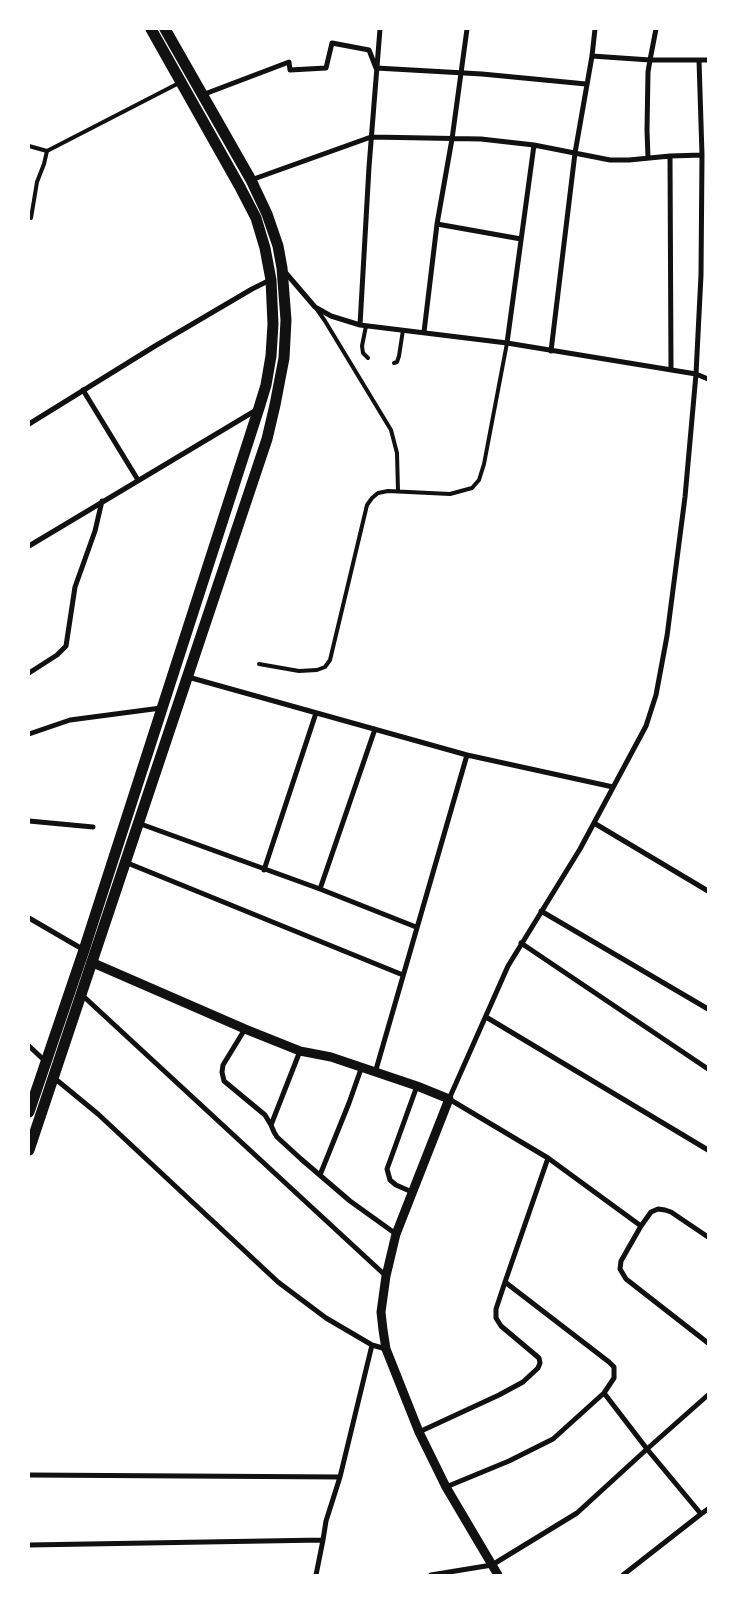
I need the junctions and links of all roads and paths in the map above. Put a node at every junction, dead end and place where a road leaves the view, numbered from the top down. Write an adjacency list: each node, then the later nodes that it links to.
1 (151, 29): 13 (highway)
2 (165, 29): 15 (highway)
3 (380, 29): 11 (street)
4 (467, 29): 12 (street)
5 (595, 29): 7 (street)
6 (656, 29): 8 (street)
7 (592, 56): 8 (street); 14 (street)
8 (650, 60): 9 (street); 24 (street)
9 (699, 60): 10 (street); 22 (street)
10 (708, 60)
11 (376, 68): 12 (street); 15 (street); 16 (street)
12 (462, 73): 14 (street); 17 (street)
13 (181, 82): 20 (lane); 30 (highway)
14 (586, 84): 21 (street)
15 (201, 95): 25 (highway)
16 (371, 137): 17 (street); 25 (street); 32 (street)
17 (452, 139): 18 (street); 27 (street)
18 (534, 145): 21 (street); 28 (street)
19 (29, 146): 20 (lane)
20 (47, 151): 26 (lane)
21 (575, 153): 24 (street); 36 (street)
22 (702, 155): 23 (street); 40 (street)
23 (670, 156): 24 (street); 39 (street)
24 (648, 158)
25 (251, 180): 29 (highway)
26 (31, 218)
27 (437, 224): 28 (street); 34 (street)
28 (521, 239): 35 (street)
29 (282, 268): 31 (street); 51 (highway)
30 (271, 280): 42 (street); 43 (highway)
31 (315, 307): 32 (street); 46 (lane)
32 (363, 326): 33 (street); 37 (lane)
33 (404, 330): 34 (street); 38 (lane)
34 (424, 332): 35 (street)
35 (507, 343): 36 (street); 46 (lane)
36 (551, 351): 39 (street)
37 (368, 358)
38 (394, 363)
39 (671, 370): 40 (street)
40 (696, 374): 41 (street); 57 (street)
41 (708, 379)
42 (83, 390): 44 (street); 45 (street)
43 (259, 408): 45 (street); 52 (highway)
44 (29, 424)
45 (138, 480): 47 (street)
46 (398, 491): 49 (lane)
47 (102, 501): 48 (street); 50 (street)
48 (29, 546)
49 (259, 664)
50 (29, 673)
51 (188, 677): 53 (street); 59 (highway)
52 (162, 708): 55 (street); 70 (highway)
53 (316, 712): 54 (street); 63 (street)
54 (375, 729): 56 (street); 64 (street)
55 (29, 734)
56 (466, 755): 57 (street); 68 (street)
57 (613, 787): 60 (street)
58 (29, 821): 61 (street)
59 (138, 823): 62 (highway); 63 (street)
60 (594, 823): 65 (street); 66 (street)
61 (93, 827)
62 (126, 862): 71 (highway); 72 (street)
63 (264, 870): 64 (street)
64 (320, 889): 68 (street)
65 (708, 890)
66 (541, 911): 69 (street); 74 (street)
67 (29, 918): 70 (street)
68 (416, 928): 72 (street)
69 (521, 943): 75 (street); 81 (street)
70 (84, 950): 79 (highway)
71 (91, 962): 73 (highway); 76 (street)
72 (403, 975): 82 (street)
73 (81, 995): 83 (highway); 96 (street)
74 (708, 1009)
75 (486, 1017): 85 (street); 89 (street)
76 (245, 1029): 78 (street); 87 (street)
77 (29, 1046): 79 (street)
78 (300, 1051): 80 (street); 87 (street)
79 (46, 1061): 86 (highway)
80 (361, 1068): 82 (street); 91 (street)
81 (708, 1069)
82 (374, 1073): 84 (street)
83 (53, 1077): 88 (highway); 99 (street)
84 (417, 1086): 85 (street); 92 (street)
85 (449, 1099): 90 (street); 92 (street)
86 (29, 1112)
87 (272, 1125): 91 (street)
88 (29, 1150)
89 (708, 1150)
90 (548, 1158): 93 (street); 97 (street)
91 (320, 1176): 94 (street)
92 (412, 1192): 94 (street)
93 (641, 1226): 95 (street); 98 (street)
94 (396, 1234): 96 (street)
95 (708, 1237)
96 (386, 1276): 100 (street)
97 (505, 1282): 101 (street); 103 (street)
98 (708, 1343)
99 (372, 1345): 100 (street); 106 (street)
100 (386, 1349): 103 (street)
101 (604, 1393): 104 (street); 107 (street)
102 (708, 1394): 104 (street)
103 (419, 1432): 107 (street)
104 (646, 1449): 109 (street); 112 (street)
105 (29, 1475): 106 (street)
106 (340, 1477): 110 (street)
107 (446, 1487): 112 (street)
108 (708, 1509): 109 (street)
109 (701, 1514): 116 (street)
110 (323, 1540): 111 (street); 113 (street)
111 (29, 1546)
112 (492, 1565): 114 (street); 115 (street)
113 (316, 1575)
114 (431, 1575)
115 (498, 1575)
116 (623, 1575)

